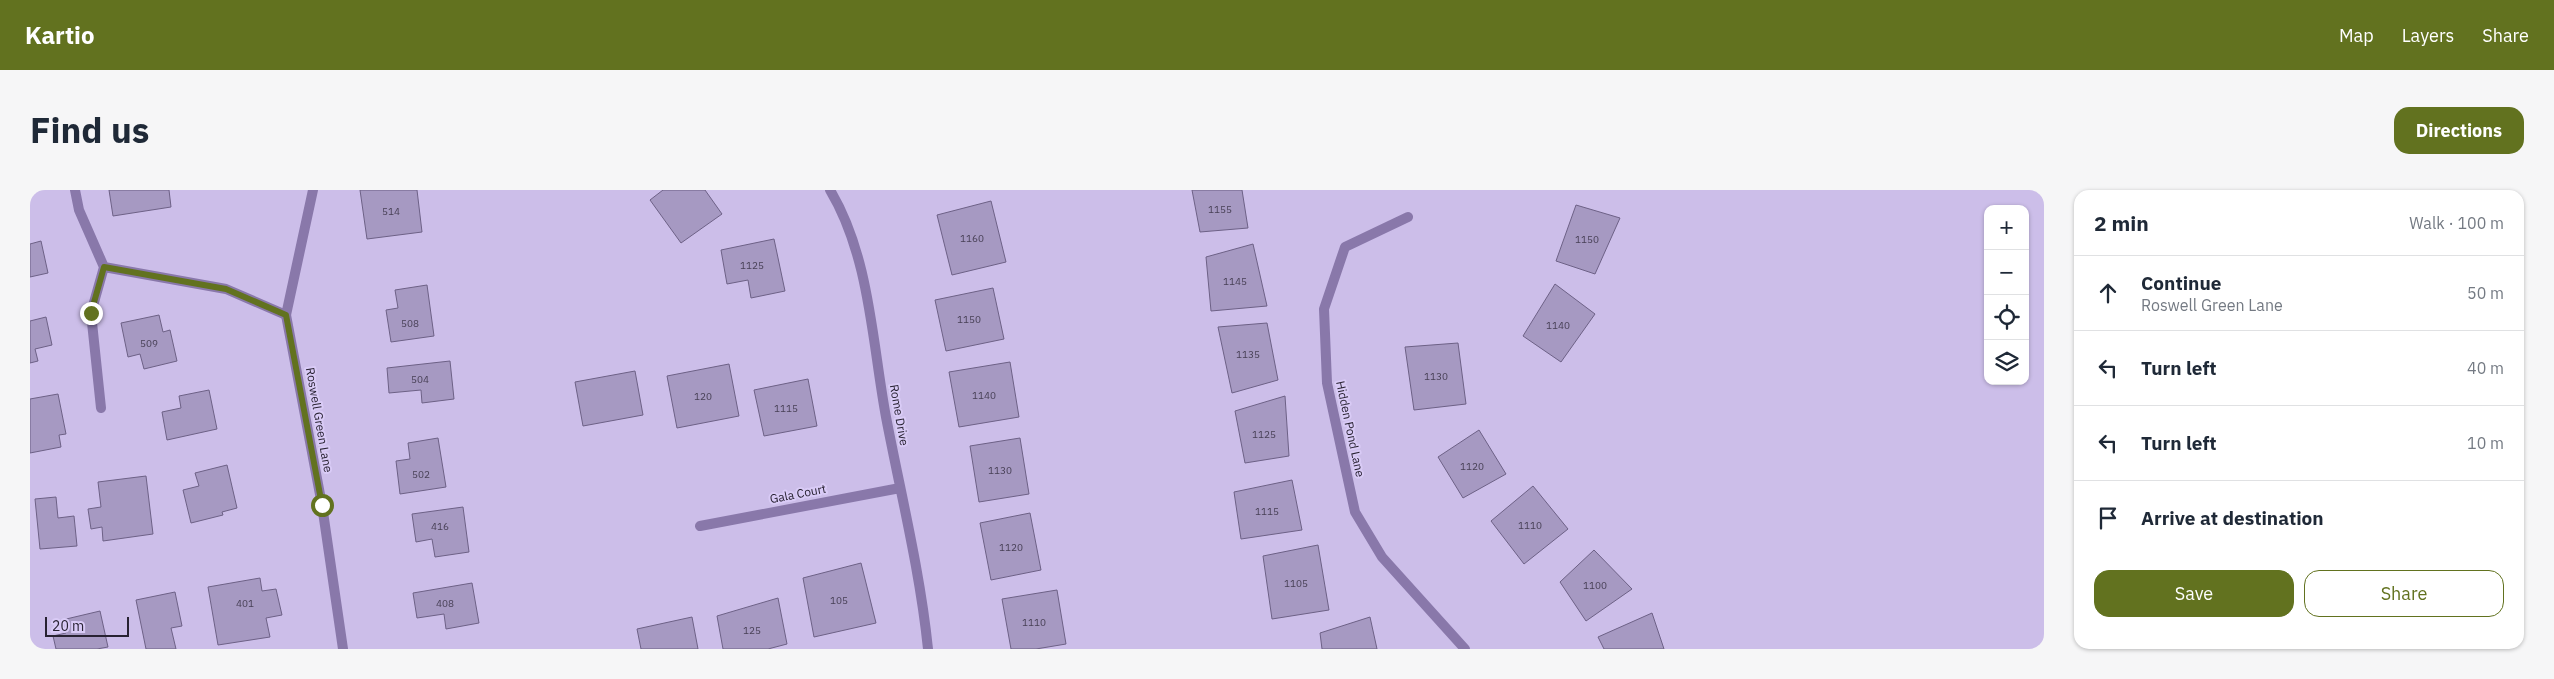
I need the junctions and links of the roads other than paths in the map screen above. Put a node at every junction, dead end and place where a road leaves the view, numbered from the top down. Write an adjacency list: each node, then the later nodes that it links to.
1 (76, 190): 5 (street)
2 (313, 190): 6 (street)
3 (830, 190): 8 (street, Rome Drive)
4 (1408, 218): 12 (street, Hidden Pond Lane)
5 (104, 267): 6 (street); 7 (street)
6 (286, 315): 10 (street, Roswell Green Lane)
7 (101, 408)
8 (900, 488): 9 (street, Gala Court); 11 (street, Rome Drive)
9 (700, 526)
10 (343, 649)
11 (928, 649)
12 (1465, 649)

